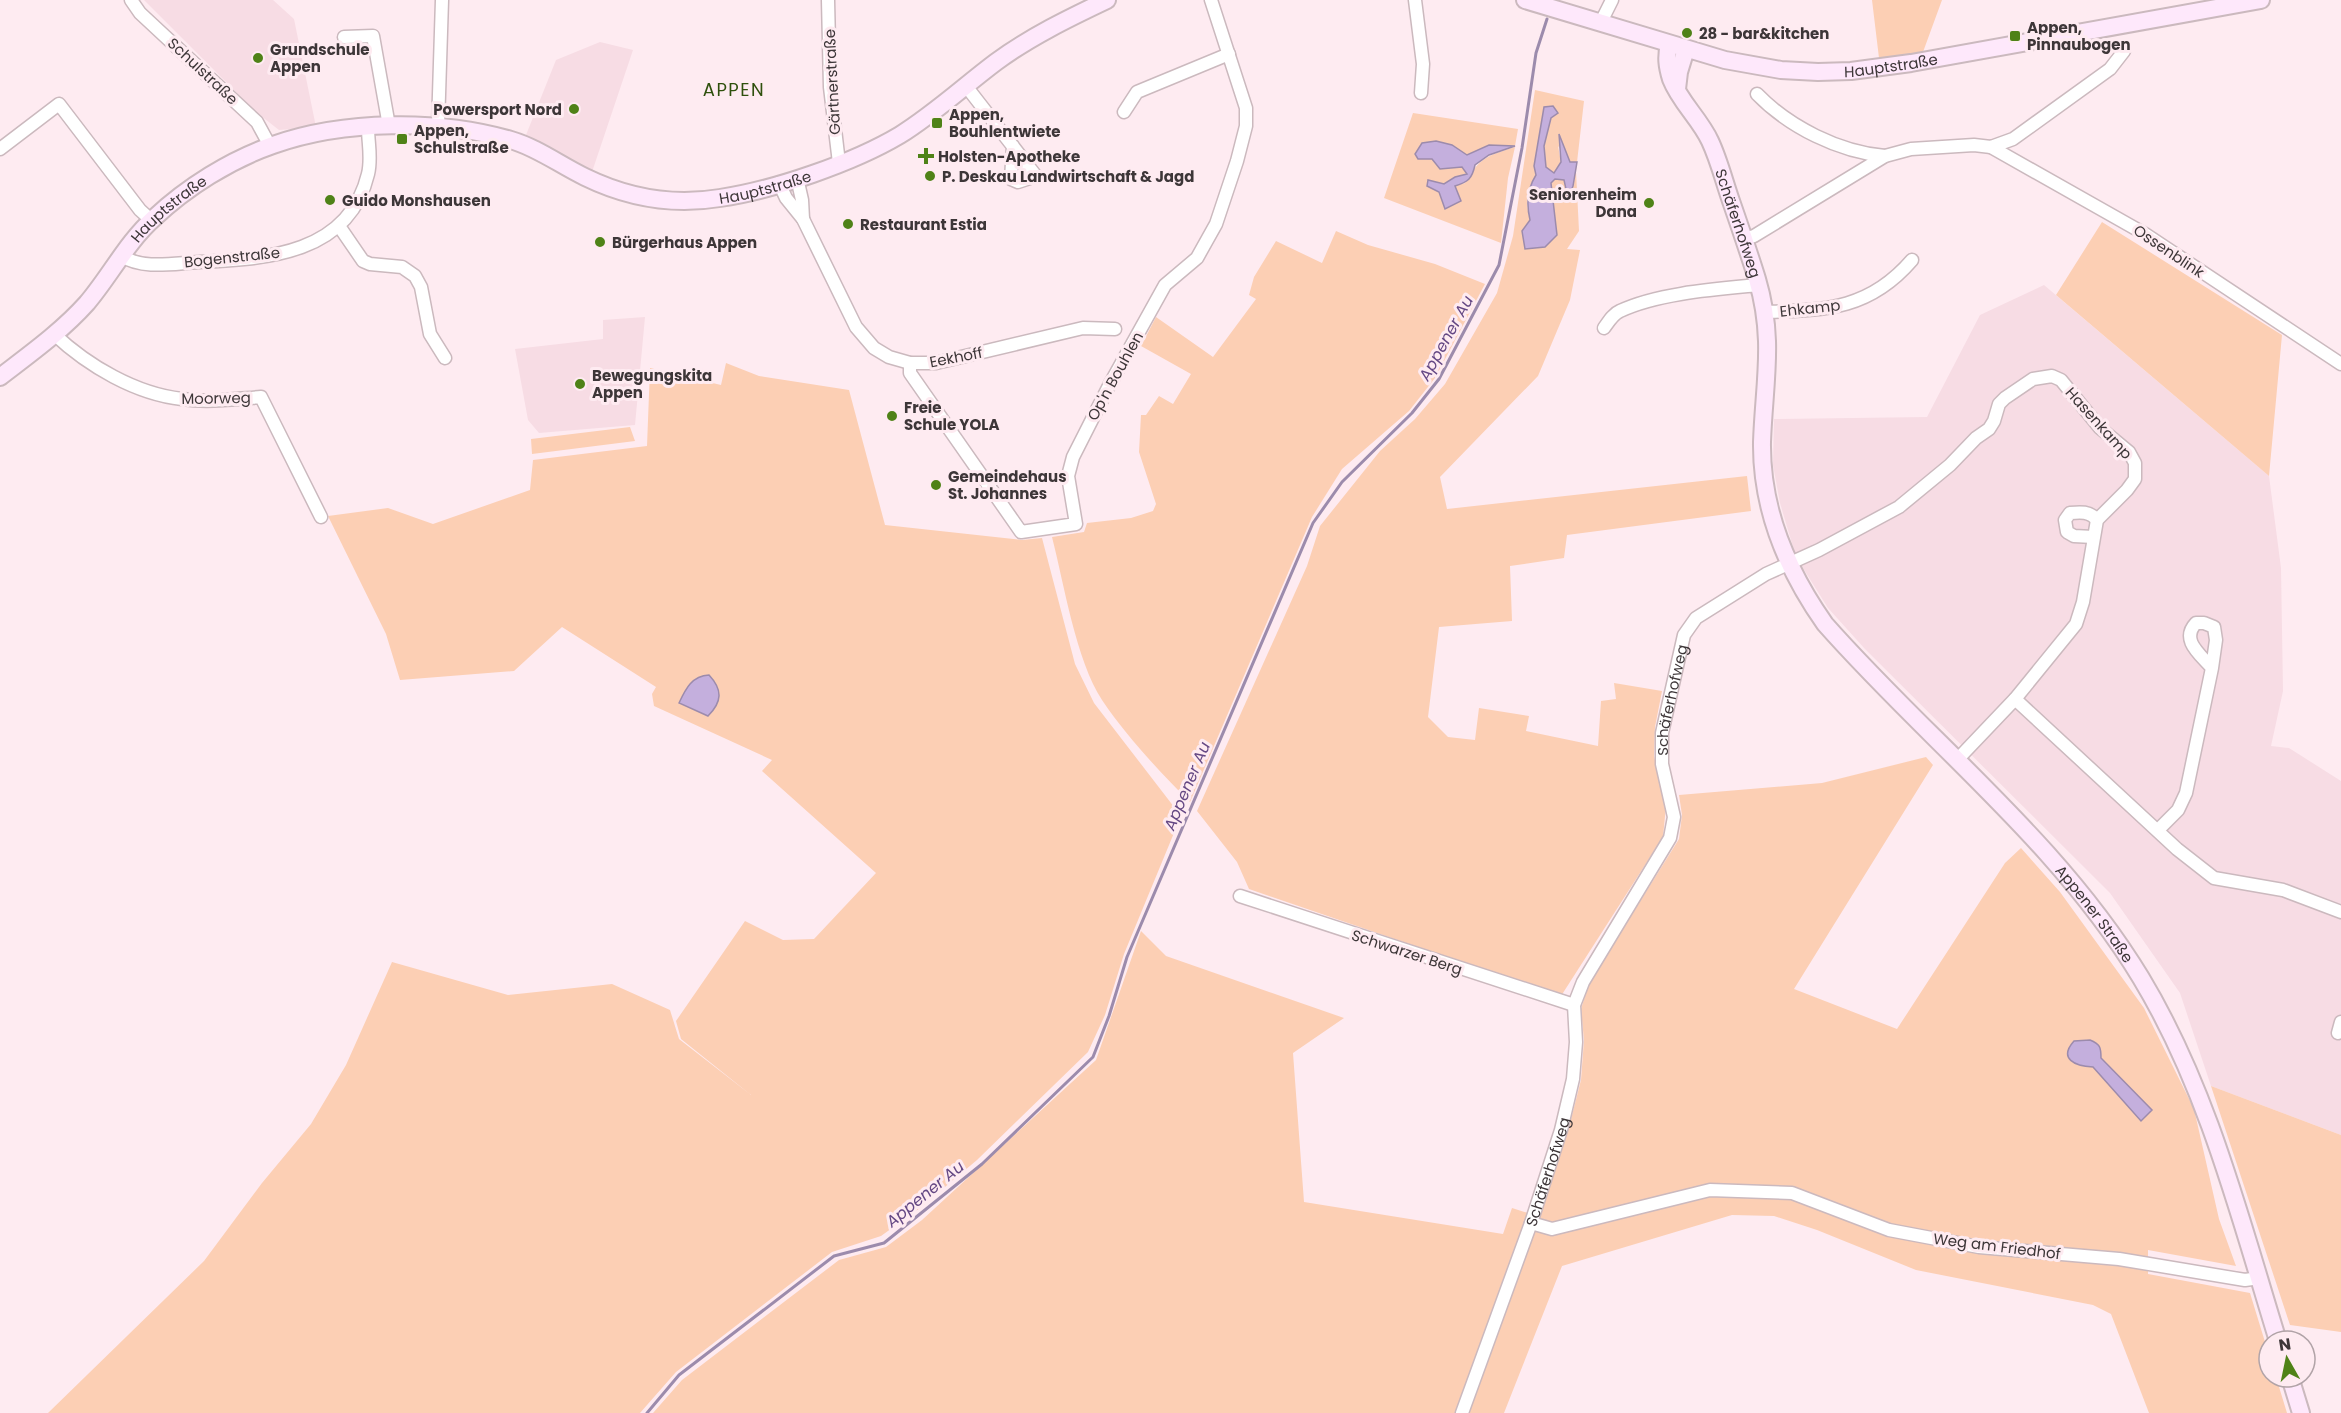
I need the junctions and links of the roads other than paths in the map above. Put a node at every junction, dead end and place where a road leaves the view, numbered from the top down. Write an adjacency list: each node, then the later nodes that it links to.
1 (131, 0): 24 (street, Schulstraße)
2 (442, 0): 22 (street)
3 (828, 0): 29 (street, Gärtnerstraße)
4 (1107, 0): 16 (main road, Hauptstraße)
5 (1211, 0): 15 (street, Op'n Bouhlen)
6 (1415, 0): 18 (street)
7 (1525, 0): 10 (main road, Hauptstraße)
8 (1612, 0): 10 (street)
9 (2260, 0): 13 (main road, Hauptstraße)
10 (1601, 22): 12 (main road, Hauptstraße)
11 (344, 37): 21 (street)
12 (1669, 44): 13 (main road, Hauptstraße); 17 (main road, Schäferhofweg)
13 (1686, 49): 17 (main road)
14 (2124, 51): 26 (street, Ossenblink)
15 (1229, 54): 20 (street); 44 (street, Op'n Bouhlen)
16 (966, 86): 25 (street); 29 (main road, Hauptstraße)
17 (1677, 90): 35 (main road, Schäferhofweg)
18 (1421, 93)
19 (1757, 94): 28 (street)
20 (1124, 112)
21 (389, 126): 22 (main road, Hauptstraße); 23 (main road, Hauptstraße)
22 (438, 126): 31 (main road, Hauptstraße)
23 (368, 128): 24 (main road, Hauptstraße); 34 (street, Bogenstraße)
24 (270, 146): 33 (main road, Hauptstraße)
25 (1013, 146)
26 (1991, 147): 28 (street, Ossenblink); 45 (street, Ossenblink)
27 (0, 149): 33 (street)
28 (1885, 156): 35 (street, Ossenblink)
29 (839, 163): 30 (main road, Hauptstraße)
30 (797, 178): 31 (main road, Hauptstraße); 32 (street, Eekhoff)
31 (779, 183): 32 (street, Eekhoff)
32 (803, 219): 44 (street, Eekhoff)
33 (151, 220): 36 (main road, Hauptstraße)
34 (339, 226): 36 (street, Bogenstraße); 43 (street)
35 (1744, 239): 38 (main road, Schäferhofweg)
36 (122, 256): 42 (main road, Hauptstraße)
37 (1912, 260): 39 (street, Ehkamp)
38 (1759, 285): 39 (main road, Schäferhofweg); 40 (street)
39 (1765, 312): 50 (main road, Schäferhofweg)
40 (1604, 327)
41 (1116, 329): 44 (street, Eekhoff)
42 (54, 334): 46 (main road, Hauptstraße); 47 (street, Moorweg)
43 (445, 358)
44 (910, 363)
45 (2341, 364)
46 (0, 377)
47 (321, 517)
48 (2097, 520): 49 (street); 49 (street); 50 (street, Hasenkamp)
49 (2093, 537): 52 (street)
50 (1787, 563): 53 (main road, Appener Straße); 57 (street, Schäferhofweg)
51 (2212, 668): 54 (street)
52 (2015, 699): 53 (street); 54 (street)
53 (1957, 760): 59 (main road, Appener Straße)
54 (2158, 830): 56 (street)
55 (1240, 896): 57 (street, Schwarzer Berg)
56 (2341, 912)
57 (1574, 1005): 58 (street, Schäferhofweg)
58 (1531, 1223): 59 (street, Weg am Friedhof); 62 (street, Schäferhofweg)
59 (2259, 1278): 60 (main road, Appener Straße)
60 (2274, 1329)
61 (2294, 1389): 63 (main road)
62 (1462, 1413)
63 (2301, 1413)

